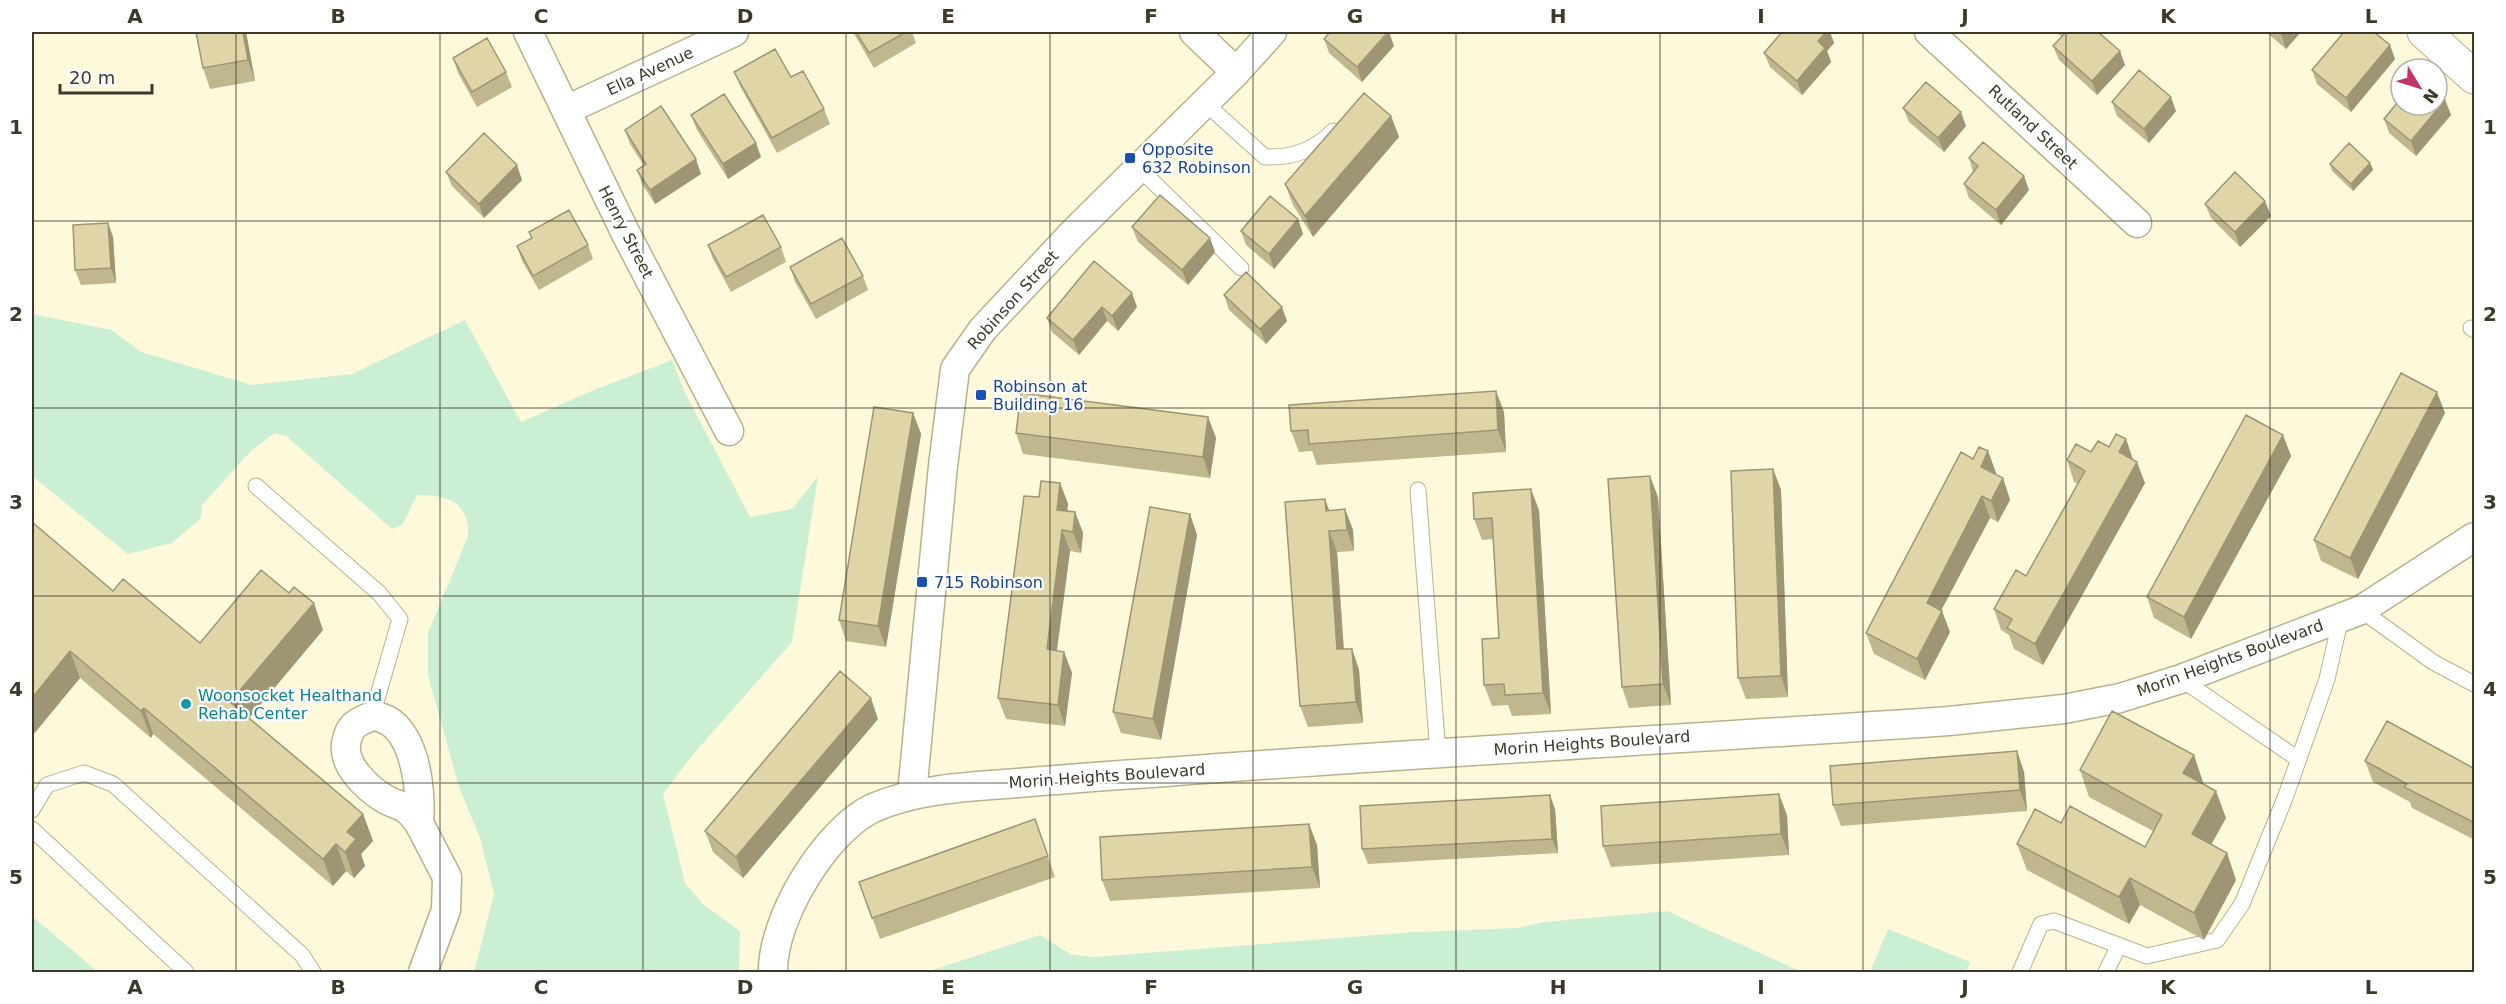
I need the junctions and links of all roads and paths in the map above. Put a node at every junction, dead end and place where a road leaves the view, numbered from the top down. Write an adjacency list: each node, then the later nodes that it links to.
1 (528, 32): 10 (street, Henry Street)
2 (734, 32): 10 (street, Ella Avenue)
3 (1194, 32): 7 (street)
4 (1272, 32): 7 (street, Robinson Street)
5 (1929, 32): 13 (street, Rutland Street)
6 (2424, 32): 8 (street)
7 (1236, 72): 9 (street, Robinson Street)
8 (2475, 77)
9 (1205, 103): 11 (lane); 12 (street, Robinson Street)
10 (566, 110): 15 (street, Henry Street)
11 (1345, 118)
12 (1139, 168): 14 (lane); 25 (street, Robinson Street)
13 (2137, 223)
14 (1241, 268)
15 (729, 431)
16 (256, 486): 22 (lane)
17 (1418, 490): 23 (lane)
18 (2475, 537): 19 (street, Morin Heights Boulevard)
19 (2351, 614): 20 (street, Morin Heights Boulevard); 21 (lane); 24 (lane)
20 (2181, 679): 23 (street, Morin Heights Boulevard); 24 (lane)
21 (2475, 684)
22 (372, 716): 27 (street); 27 (street)
23 (1438, 754): 25 (street, Morin Heights Boulevard)
24 (2298, 759): 29 (lane)
25 (912, 794): 33 (street, Morin Heights Boulevard)
26 (32, 810): 31 (lane)
27 (419, 823): 32 (street)
28 (32, 829): 30 (lane)
29 (2119, 945): 34 (lane); 35 (lane)
30 (186, 972)
31 (312, 972)
32 (423, 972)
33 (773, 972)
34 (2020, 972)
35 (2106, 972)

